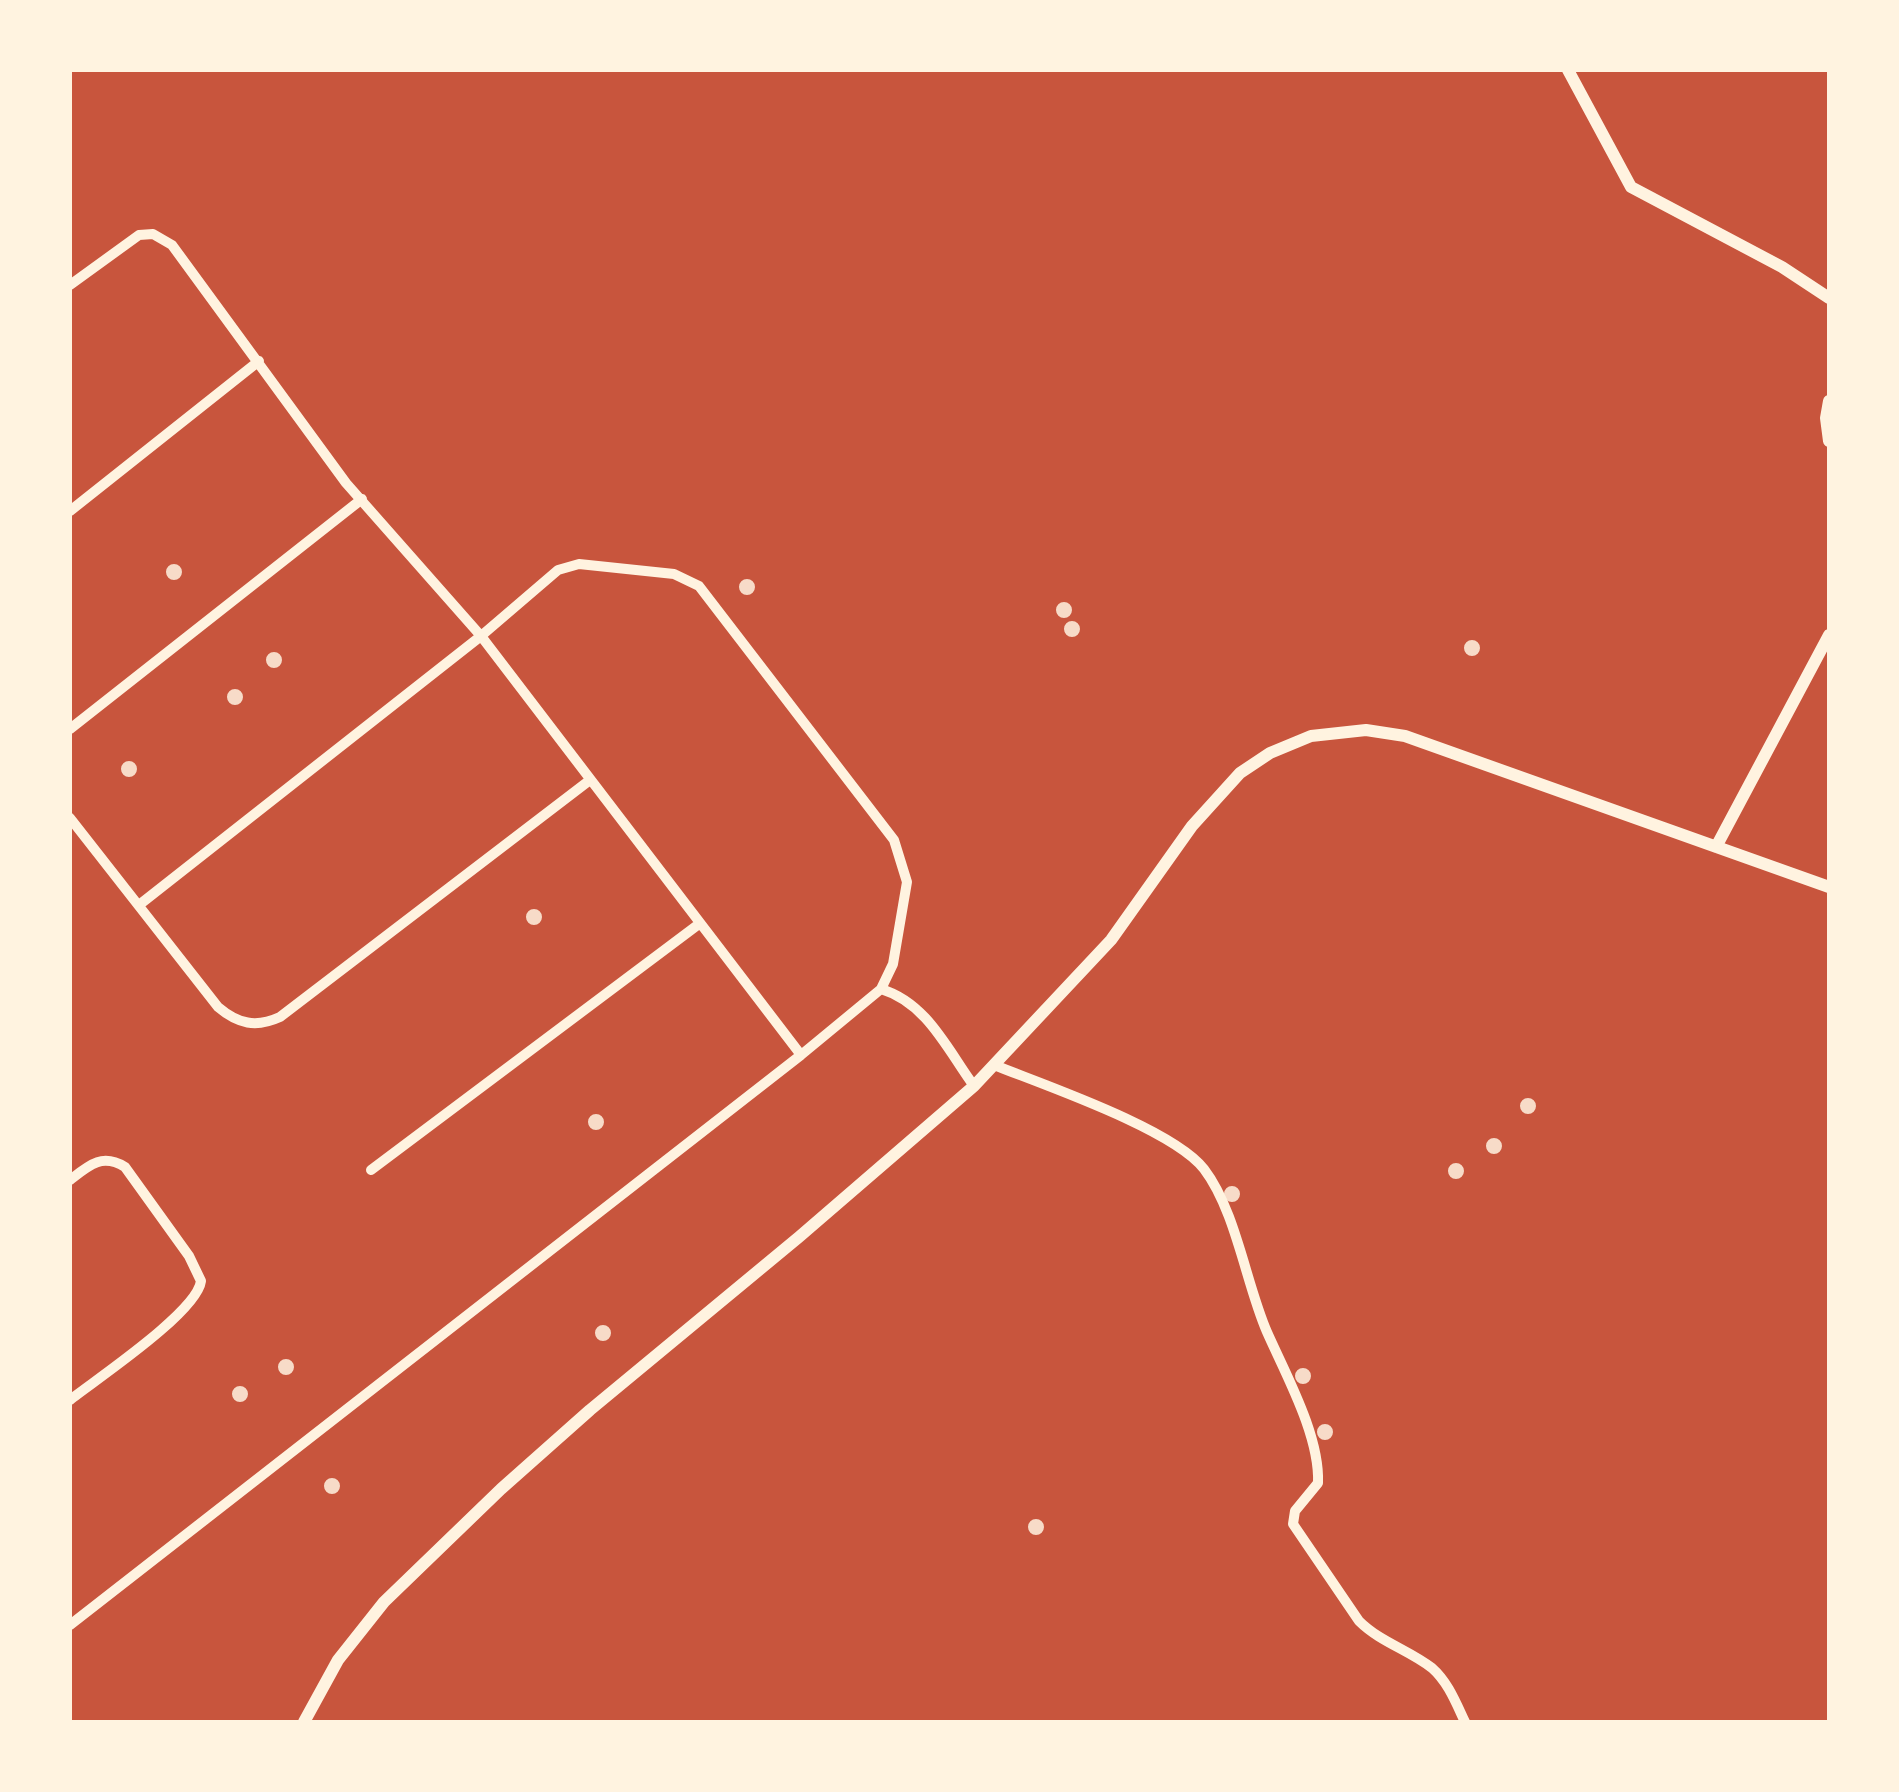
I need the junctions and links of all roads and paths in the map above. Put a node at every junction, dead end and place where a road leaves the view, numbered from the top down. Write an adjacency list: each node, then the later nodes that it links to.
1 (1568, 70): 3 (street)
2 (70, 285): 4 (street)
3 (1829, 298)
4 (260, 361): 7 (street); 8 (street)
5 (1829, 401): 6 (street)
6 (1829, 441)
7 (362, 498): 10 (street); 11 (street)
8 (70, 510)
9 (1829, 635): 14 (street)
10 (481, 636): 12 (street); 16 (street); 18 (street)
11 (70, 729)
12 (590, 780): 16 (street); 17 (street)
13 (70, 818): 16 (street)
14 (1716, 847): 15 (street); 20 (street)
15 (1829, 887)
16 (139, 905)
17 (699, 924): 19 (street); 22 (street)
18 (881, 989): 19 (street); 21 (street)
19 (801, 1055): 25 (street)
20 (994, 1065): 21 (street); 27 (street)
21 (974, 1086): 26 (street)
22 (371, 1170)
23 (70, 1180): 24 (street)
24 (70, 1400)
25 (70, 1625)
26 (304, 1722)
27 (1465, 1722)

